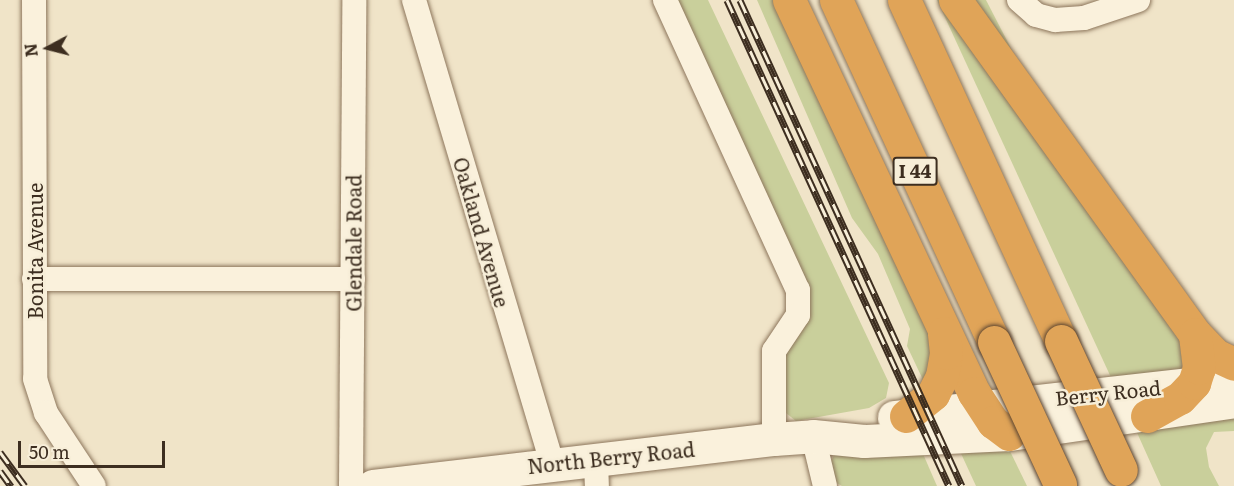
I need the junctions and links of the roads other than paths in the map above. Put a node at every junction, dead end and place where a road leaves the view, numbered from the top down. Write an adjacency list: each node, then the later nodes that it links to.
1 (34, 0): 11 (street, Bonita Avenue)
2 (354, 0): 12 (street, Glendale Road)
3 (414, 0): 25 (street, Oakland Avenue)
4 (665, 0): 24 (street)
5 (789, 0): 13 (highway)
6 (836, 0): 28 (highway, I 44, bridge)
7 (904, 0): 27 (highway, bridge)
8 (956, 0): 14 (highway)
9 (1019, 0): 10 (street)
10 (1138, 0)
11 (34, 279): 12 (street); 29 (street, Bonita Avenue)
12 (353, 279): 30 (street, Glendale Road)
13 (943, 326): 19 (highway); 20 (highway)
14 (1195, 334): 15 (highway); 17 (highway)
15 (1234, 364)
16 (1234, 379): 17 (main road, Berry Road)
17 (1194, 383): 19 (main road, Berry Road); 21 (highway)
18 (1234, 401): 21 (main road, Berry Road)
19 (981, 407): 20 (main road, North Berry Road); 22 (highway)
20 (906, 416): 23 (main road, North Berry Road)
21 (1147, 416): 22 (main road, Berry Road)
22 (1009, 434): 23 (main road, North Berry Road)
23 (813, 436): 24 (main road, North Berry Road); 32 (street)
24 (774, 439): 26 (main road, North Berry Road)
25 (552, 463): 26 (main road, North Berry Road); 31 (main road, North Berry Road)
26 (597, 473)
27 (1125, 478)
28 (1060, 485)
29 (94, 486)
30 (351, 486)
31 (373, 486)
32 (825, 486)

